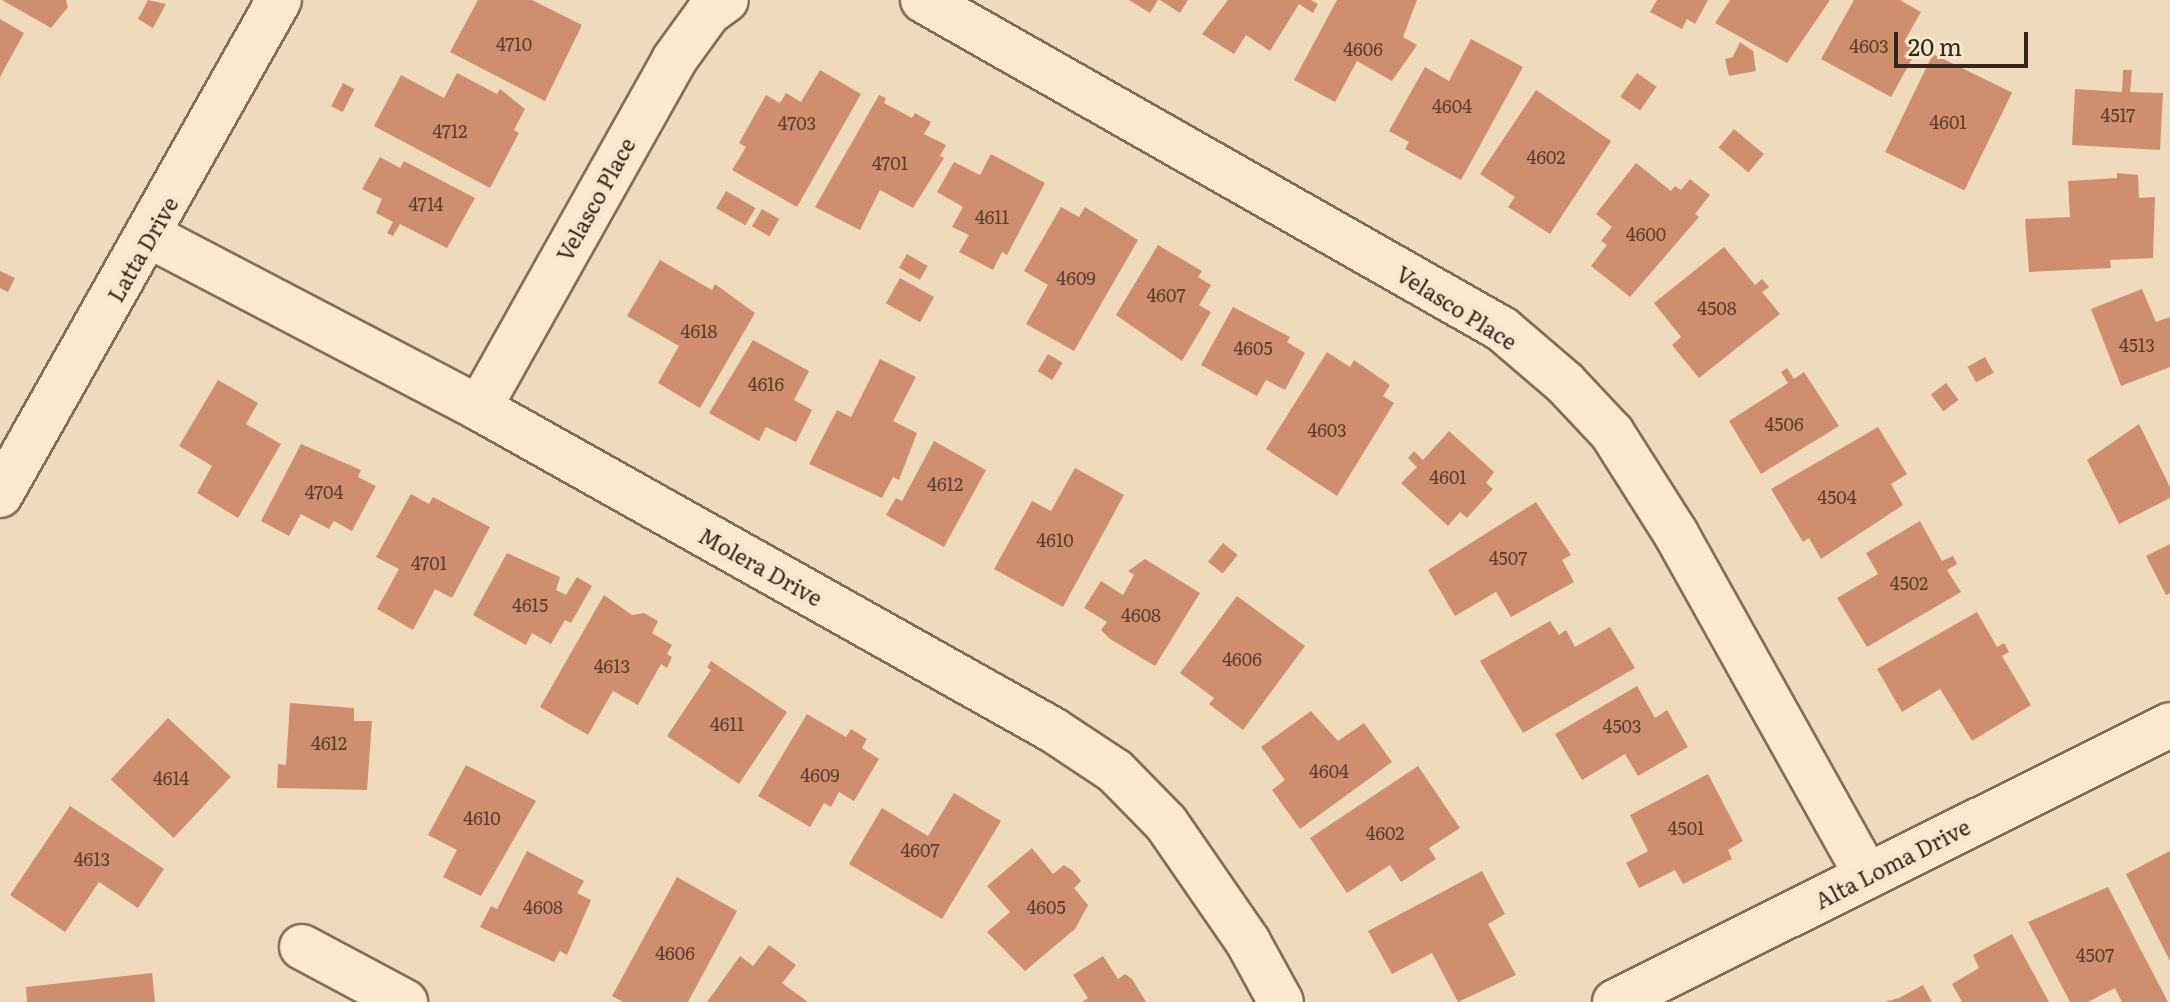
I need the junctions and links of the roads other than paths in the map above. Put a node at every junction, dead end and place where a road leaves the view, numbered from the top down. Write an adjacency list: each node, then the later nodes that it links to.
1 (279, 0): 4 (street, Latta Drive)
2 (726, 0): 5 (street, Velasco Place)
3 (923, 0): 8 (street, Velasco Place)
4 (150, 236): 5 (street, Molera Drive); 6 (street, Latta Drive)
5 (479, 408): 11 (street, Molera Drive)
6 (0, 495)
7 (2170, 725): 8 (street, Alta Loma Drive)
8 (1867, 876): 12 (street, Alta Loma Drive)
9 (302, 947): 10 (street)
10 (405, 1002)
11 (1281, 1002)
12 (1615, 1002)

